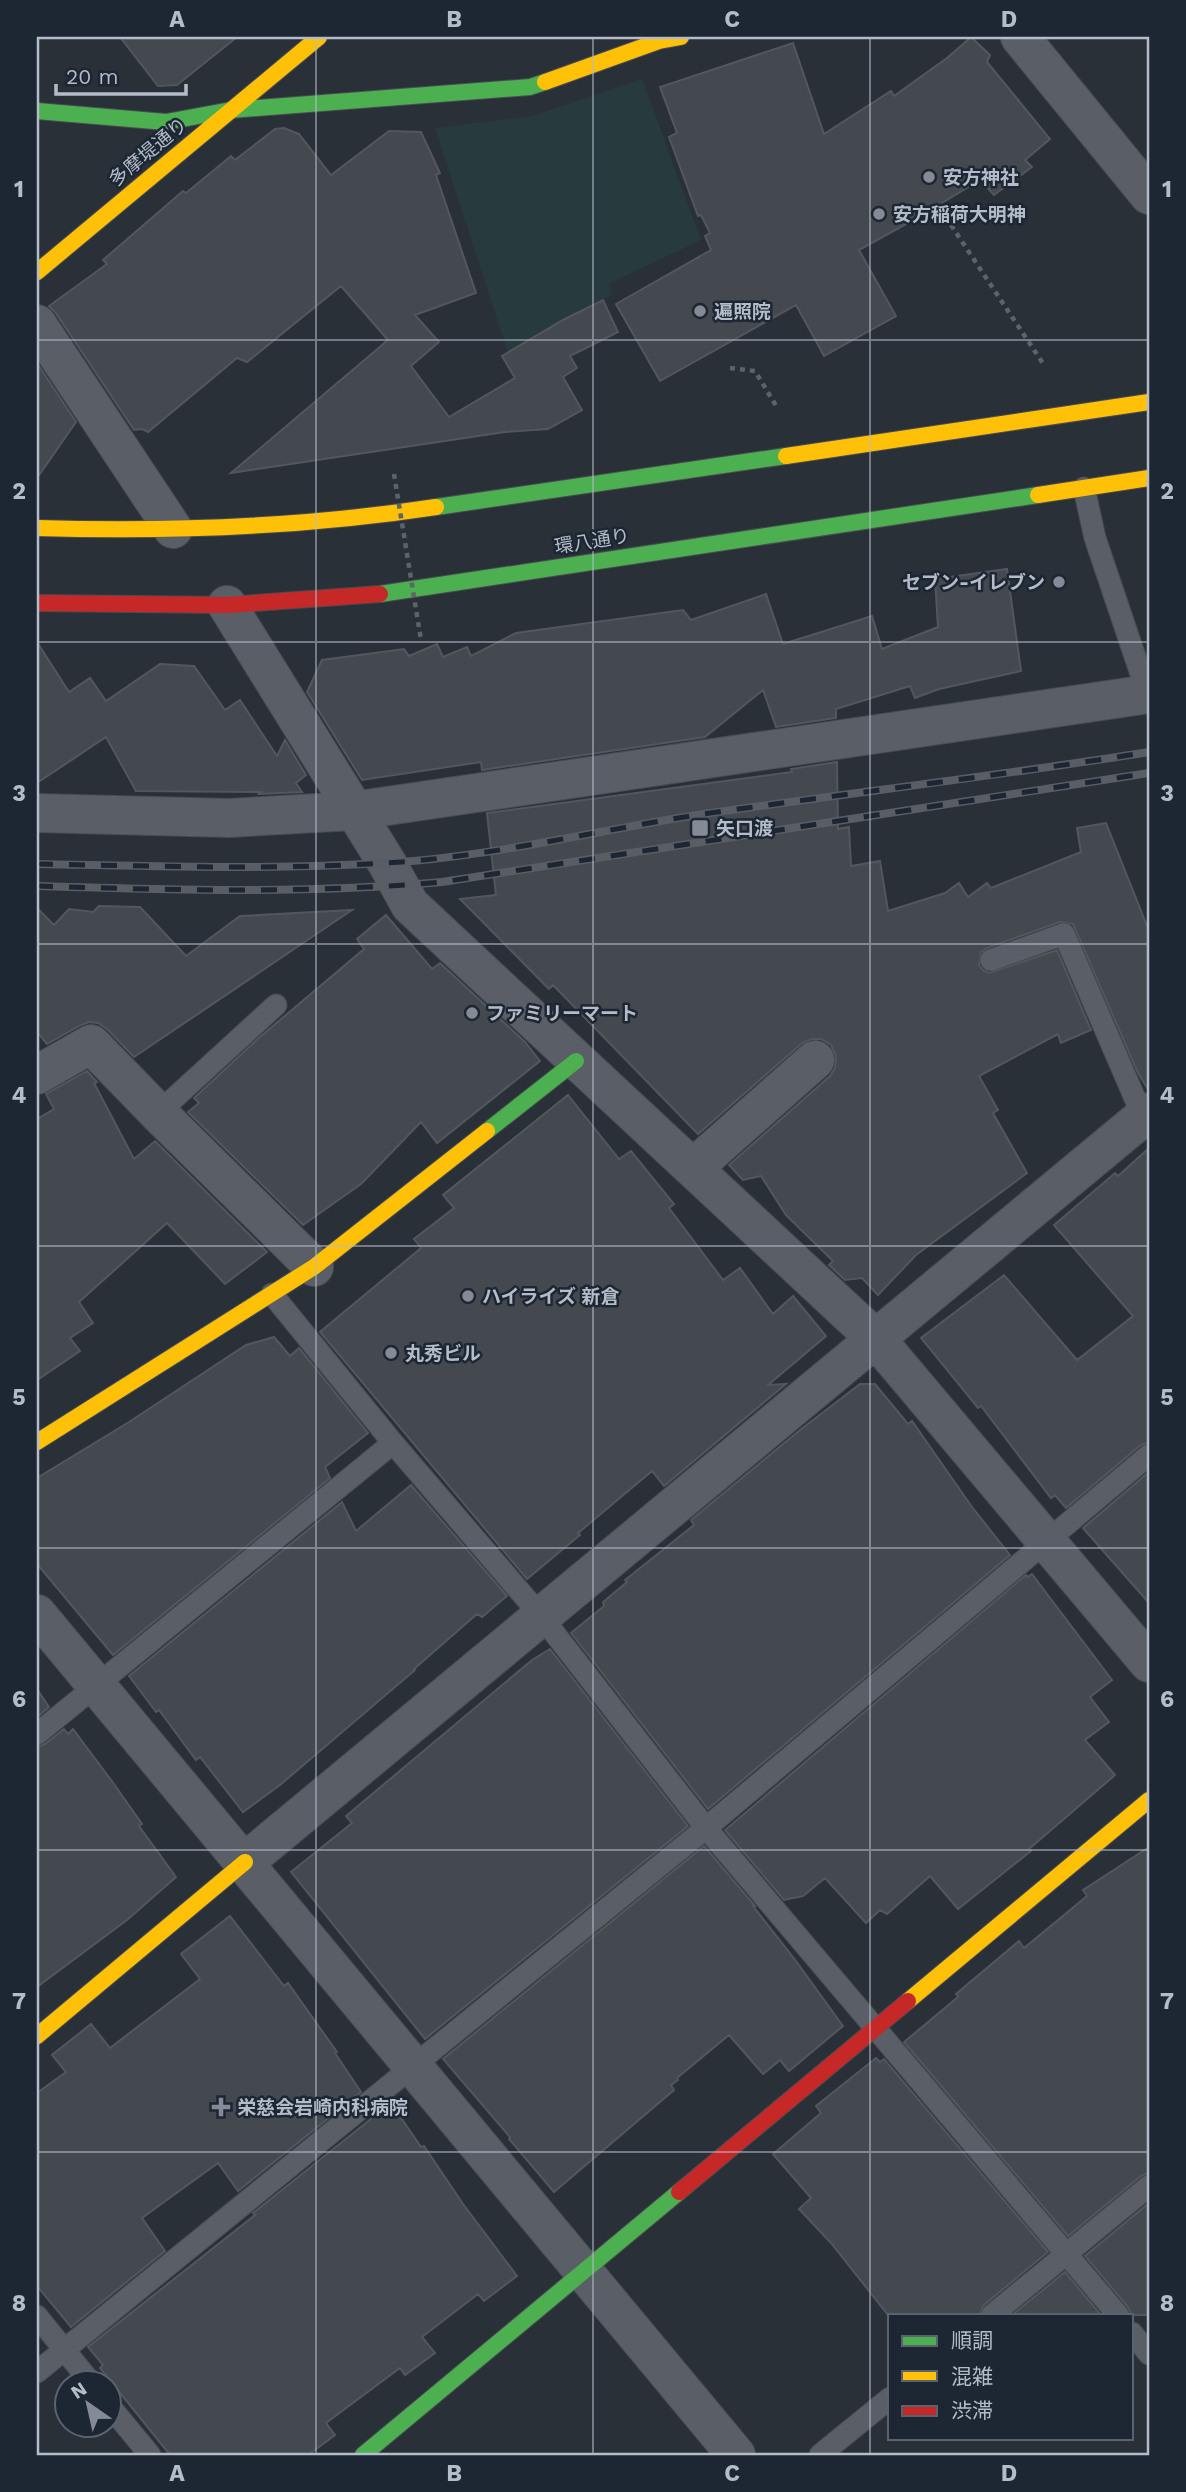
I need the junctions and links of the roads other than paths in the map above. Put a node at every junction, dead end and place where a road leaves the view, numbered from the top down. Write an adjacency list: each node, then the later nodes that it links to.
1 (319, 37): 4 (street, 多摩堤通り)
2 (681, 37): 4 (street)
3 (1020, 37): 6 (street)
4 (231, 110): 5 (street); 7 (street, 多摩堤通り)
5 (37, 111)
6 (1149, 195)
7 (37, 272)
8 (37, 324): 13 (street)
9 (1149, 402): 13 (street)
10 (1149, 478): 11 (street, 環八通り)
11 (1084, 488): 15 (street, 環八通り); 16 (lane)
12 (37, 528): 13 (street)
13 (173, 529)
14 (37, 603): 15 (street, 環八通り)
15 (227, 605): 17 (street)
16 (1149, 695): 17 (street)
17 (353, 811): 18 (street); 22 (street)
18 (37, 813)
19 (991, 960): 25 (lane)
20 (276, 1005): 24 (lane)
21 (815, 1060): 26 (street)
22 (576, 1061): 26 (street); 27 (street)
23 (37, 1074): 24 (street)
24 (158, 1113): 27 (street)
25 (1146, 1114): 29 (street)
26 (693, 1168): 29 (street)
27 (314, 1267): 28 (street)
28 (272, 1294): 30 (street); 31 (lane)
29 (876, 1339): 33 (street); 35 (street)
30 (37, 1442)
31 (393, 1443): 35 (lane); 37 (lane)
32 (1149, 1455): 33 (lane)
33 (1045, 1541): 36 (street); 40 (lane)
34 (37, 1614): 37 (street)
35 (541, 1616): 40 (lane); 41 (street)
36 (1149, 1663)
37 (94, 1686): 38 (lane); 41 (street)
38 (37, 1734)
39 (1149, 1800): 42 (street)
40 (706, 1828): 42 (lane); 44 (lane)
41 (244, 1862): 43 (street); 44 (street)
42 (875, 2028): 46 (lane); 47 (street)
43 (37, 2036)
44 (413, 2064): 47 (street); 52 (lane)
45 (1149, 2186): 46 (lane)
46 (1067, 2253): 48 (lane); 49 (lane)
47 (584, 2271): 59 (street); 60 (street)
48 (993, 2314)
49 (1117, 2314)
50 (37, 2316): 52 (lane)
51 (1134, 2335): 53 (lane)
52 (64, 2350): 54 (lane); 55 (lane)
53 (1149, 2354)
54 (80, 2370)
55 (37, 2372)
56 (888, 2400): 61 (lane)
57 (122, 2421): 58 (lane)
58 (150, 2455)
59 (363, 2455)
60 (736, 2455)
61 (820, 2455)

